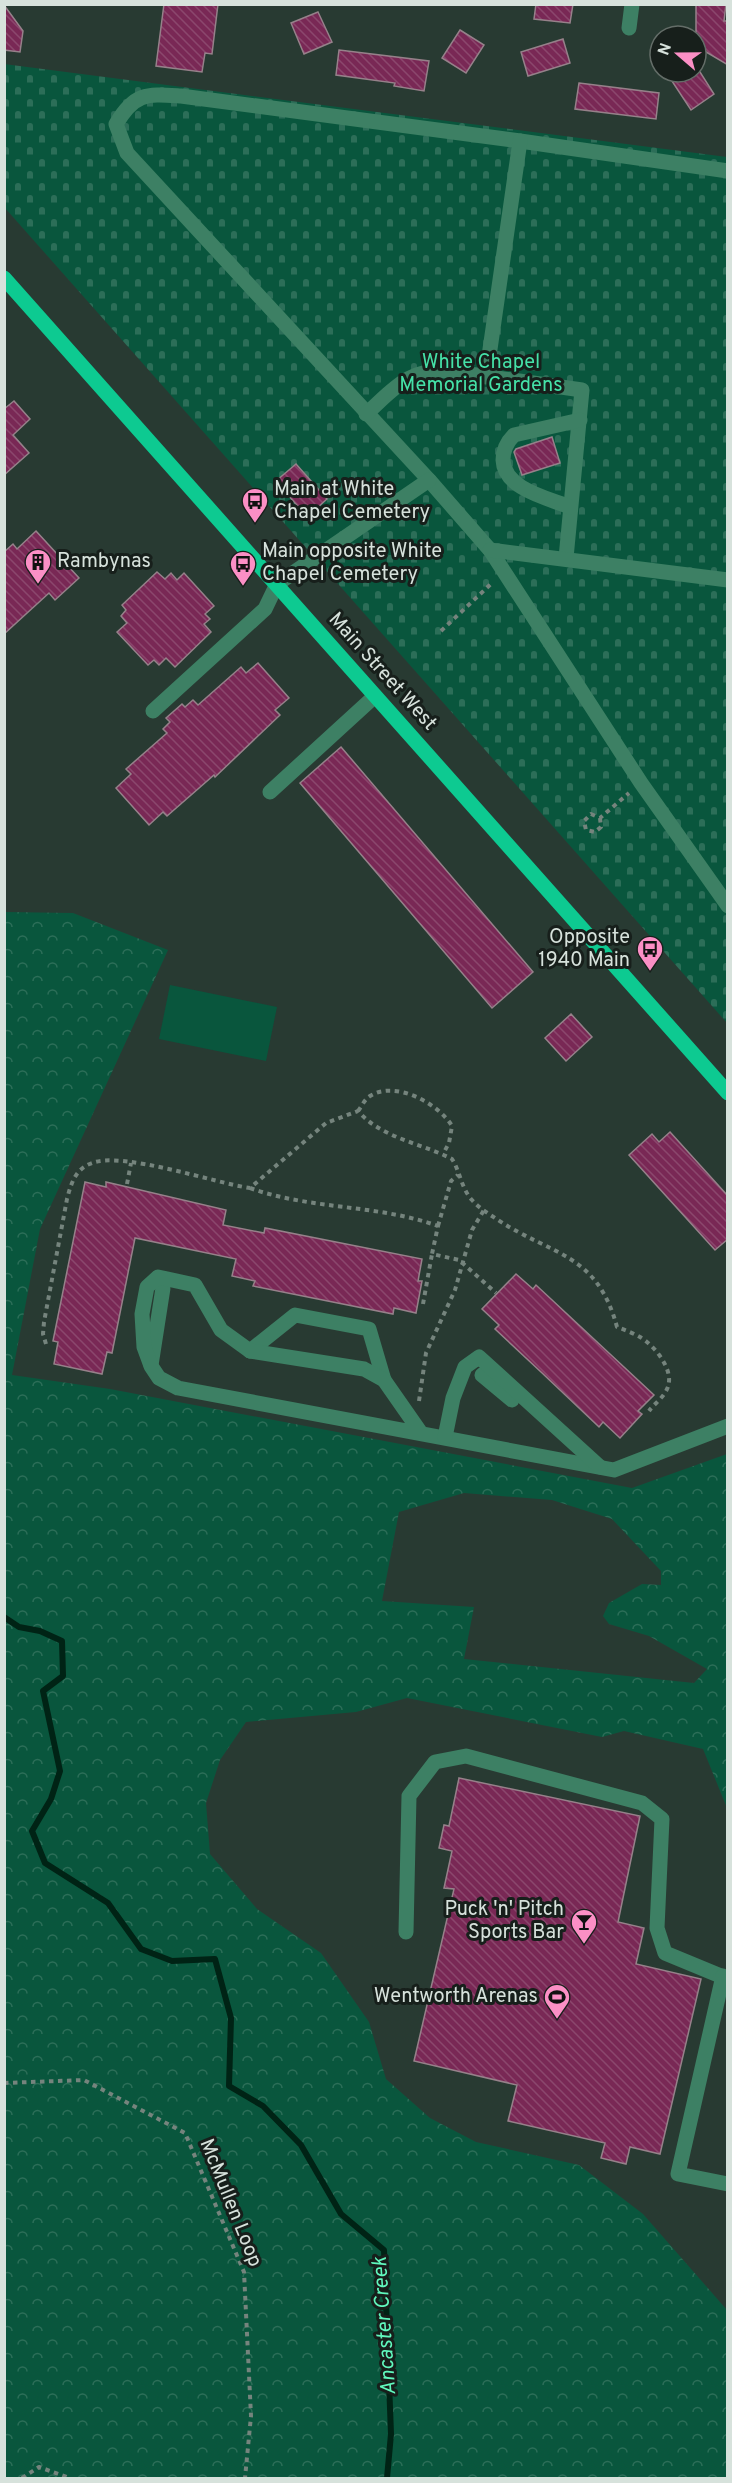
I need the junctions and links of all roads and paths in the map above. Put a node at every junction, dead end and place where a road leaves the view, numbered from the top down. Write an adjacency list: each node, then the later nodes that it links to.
1 (632, 4): 2 (street)
2 (629, 28)
3 (520, 141): 4 (street); 6 (street); 7 (street)
4 (728, 171)
5 (4, 278): 15 (main road, Main Street West)
6 (486, 377): 7 (street); 8 (street)
7 (366, 414): 9 (street)
8 (580, 420): 10 (street); 10 (street)
9 (429, 480): 11 (street); 15 (street)
10 (570, 507): 12 (street)
11 (490, 550): 12 (street); 13 (street)
12 (566, 558): 14 (street)
13 (504, 572): 16 (path); 19 (street)
14 (728, 580)
15 (277, 584): 17 (main road, Main Street West); 18 (street)
16 (441, 631)
17 (375, 696): 20 (street); 23 (main road, Main Street West)
18 (153, 711)
19 (641, 783): 21 (path); 22 (street)
20 (270, 792)
21 (600, 818): 21 (path)
22 (728, 906)
23 (728, 1094)
24 (358, 1111): 25 (path); 25 (path); 29 (path)
25 (443, 1154): 27 (path)
26 (130, 1162): 28 (path); 29 (path); 37 (path)
27 (458, 1175): 30 (path); 31 (path)
28 (127, 1184)
29 (250, 1188): 31 (path)
30 (484, 1210): 33 (path); 43 (path)
31 (438, 1226): 32 (path)
32 (432, 1254): 33 (path); 36 (path)
33 (462, 1263): 35 (path); 45 (path)
34 (163, 1288): 39 (street)
35 (496, 1293)
36 (423, 1304)
37 (46, 1344)
38 (250, 1351): 39 (street); 41 (street); 41 (street)
39 (151, 1366): 45 (street)
40 (482, 1375): 42 (street)
41 (384, 1380): 45 (street)
42 (538, 1410): 46 (street); 47 (street)
43 (649, 1411)
44 (728, 1426): 47 (street)
45 (421, 1432): 46 (street)
46 (445, 1437): 47 (street)
47 (600, 1467)
48 (406, 1932): 49 (street)
49 (725, 1978): 51 (street)
50 (4, 2083): 54 (path, McMullen Loop)
51 (728, 2184)
52 (22, 2478): 53 (path)
53 (70, 2478)
54 (245, 2478)

